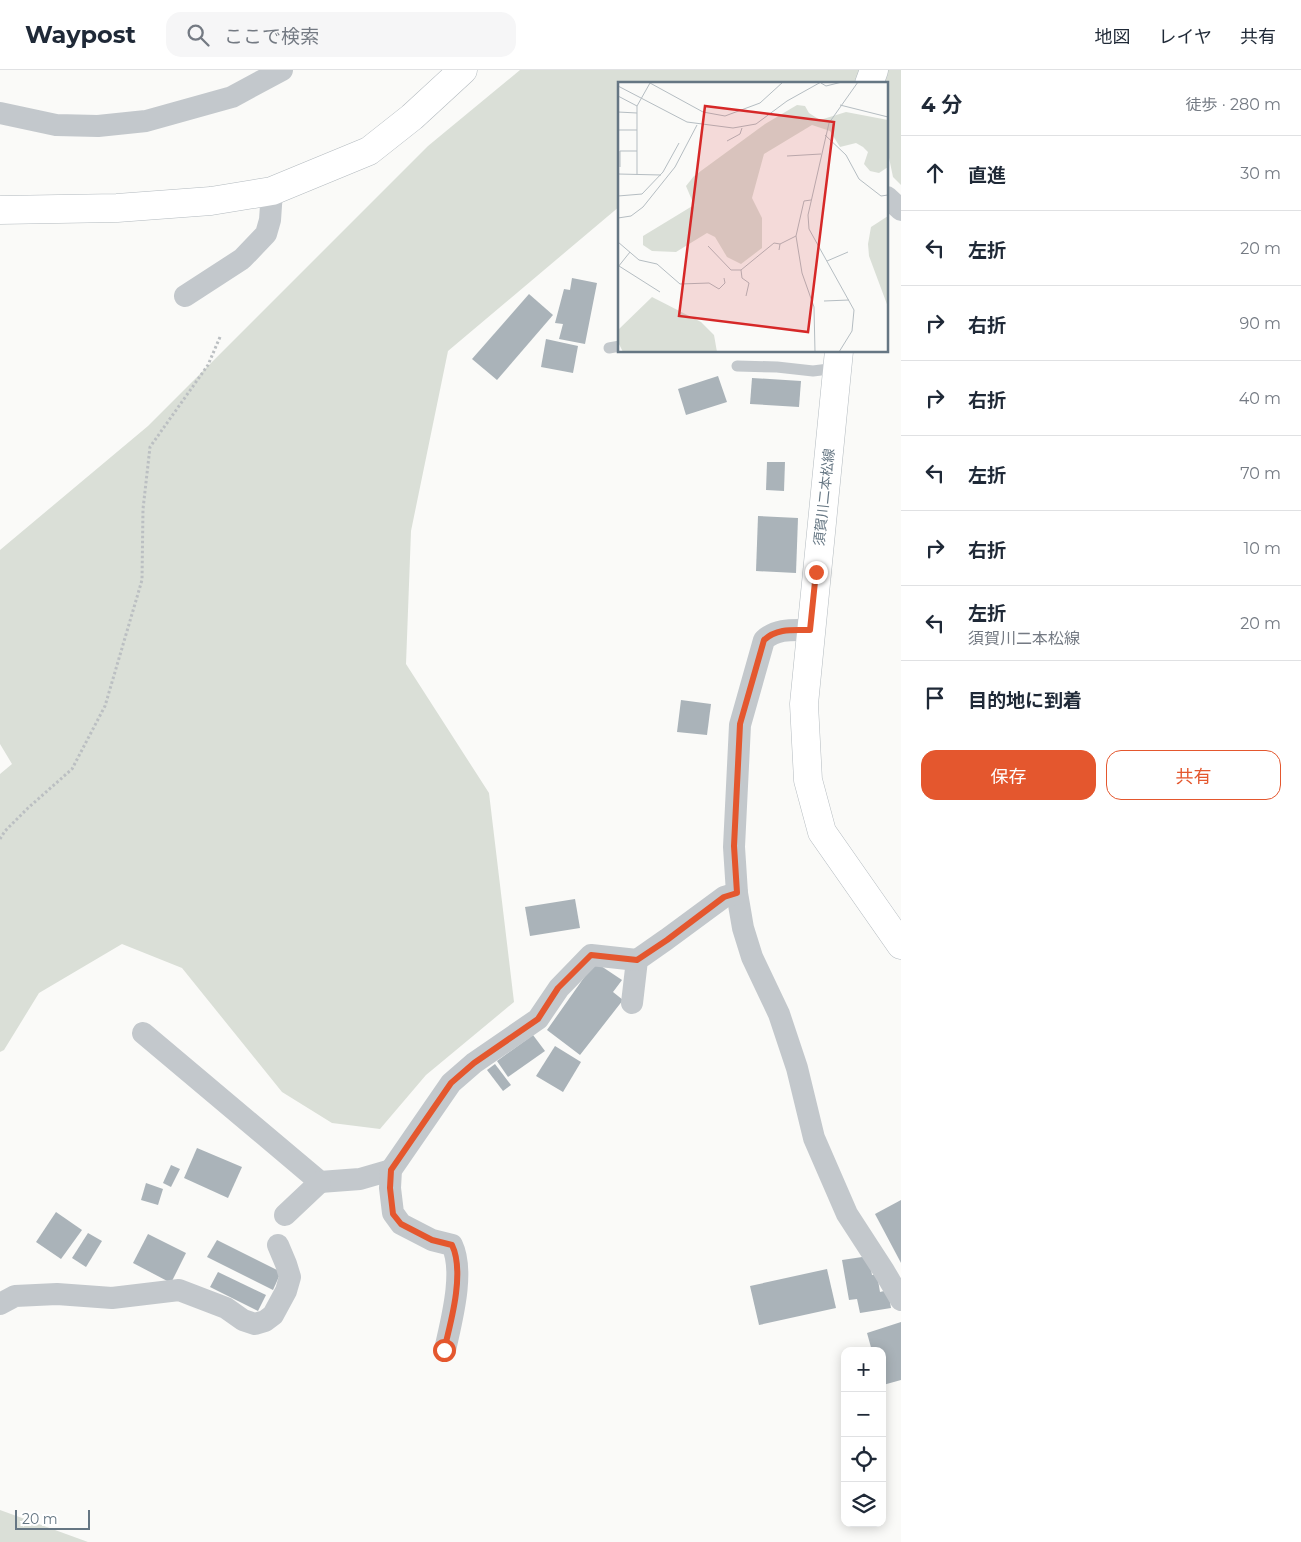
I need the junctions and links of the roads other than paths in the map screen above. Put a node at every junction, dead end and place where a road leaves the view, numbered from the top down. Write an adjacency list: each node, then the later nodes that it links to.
1 (282, 70): 5 (street)
2 (463, 70): 6 (main road)
3 (874, 70): 4 (main road)
4 (870, 82)
5 (0, 113)
6 (272, 191): 8 (main road); 10 (street)
7 (888, 198): 9 (street)
8 (0, 210)
9 (901, 210)
10 (185, 296)
11 (838, 360): 12 (lane); 13 (main road, 須賀川二本松線)
12 (736, 366)
13 (810, 630): 14 (street); 15 (main road, 須賀川二本松線)
14 (737, 893): 16 (street); 23 (street)
15 (901, 945)
16 (637, 960): 17 (street); 19 (street)
17 (632, 1003)
18 (143, 1033): 20 (street)
19 (391, 1170): 20 (street); 25 (street)
20 (320, 1182): 21 (street)
21 (285, 1215)
22 (278, 1245): 24 (street)
23 (901, 1300)
24 (0, 1304)
25 (444, 1350)

